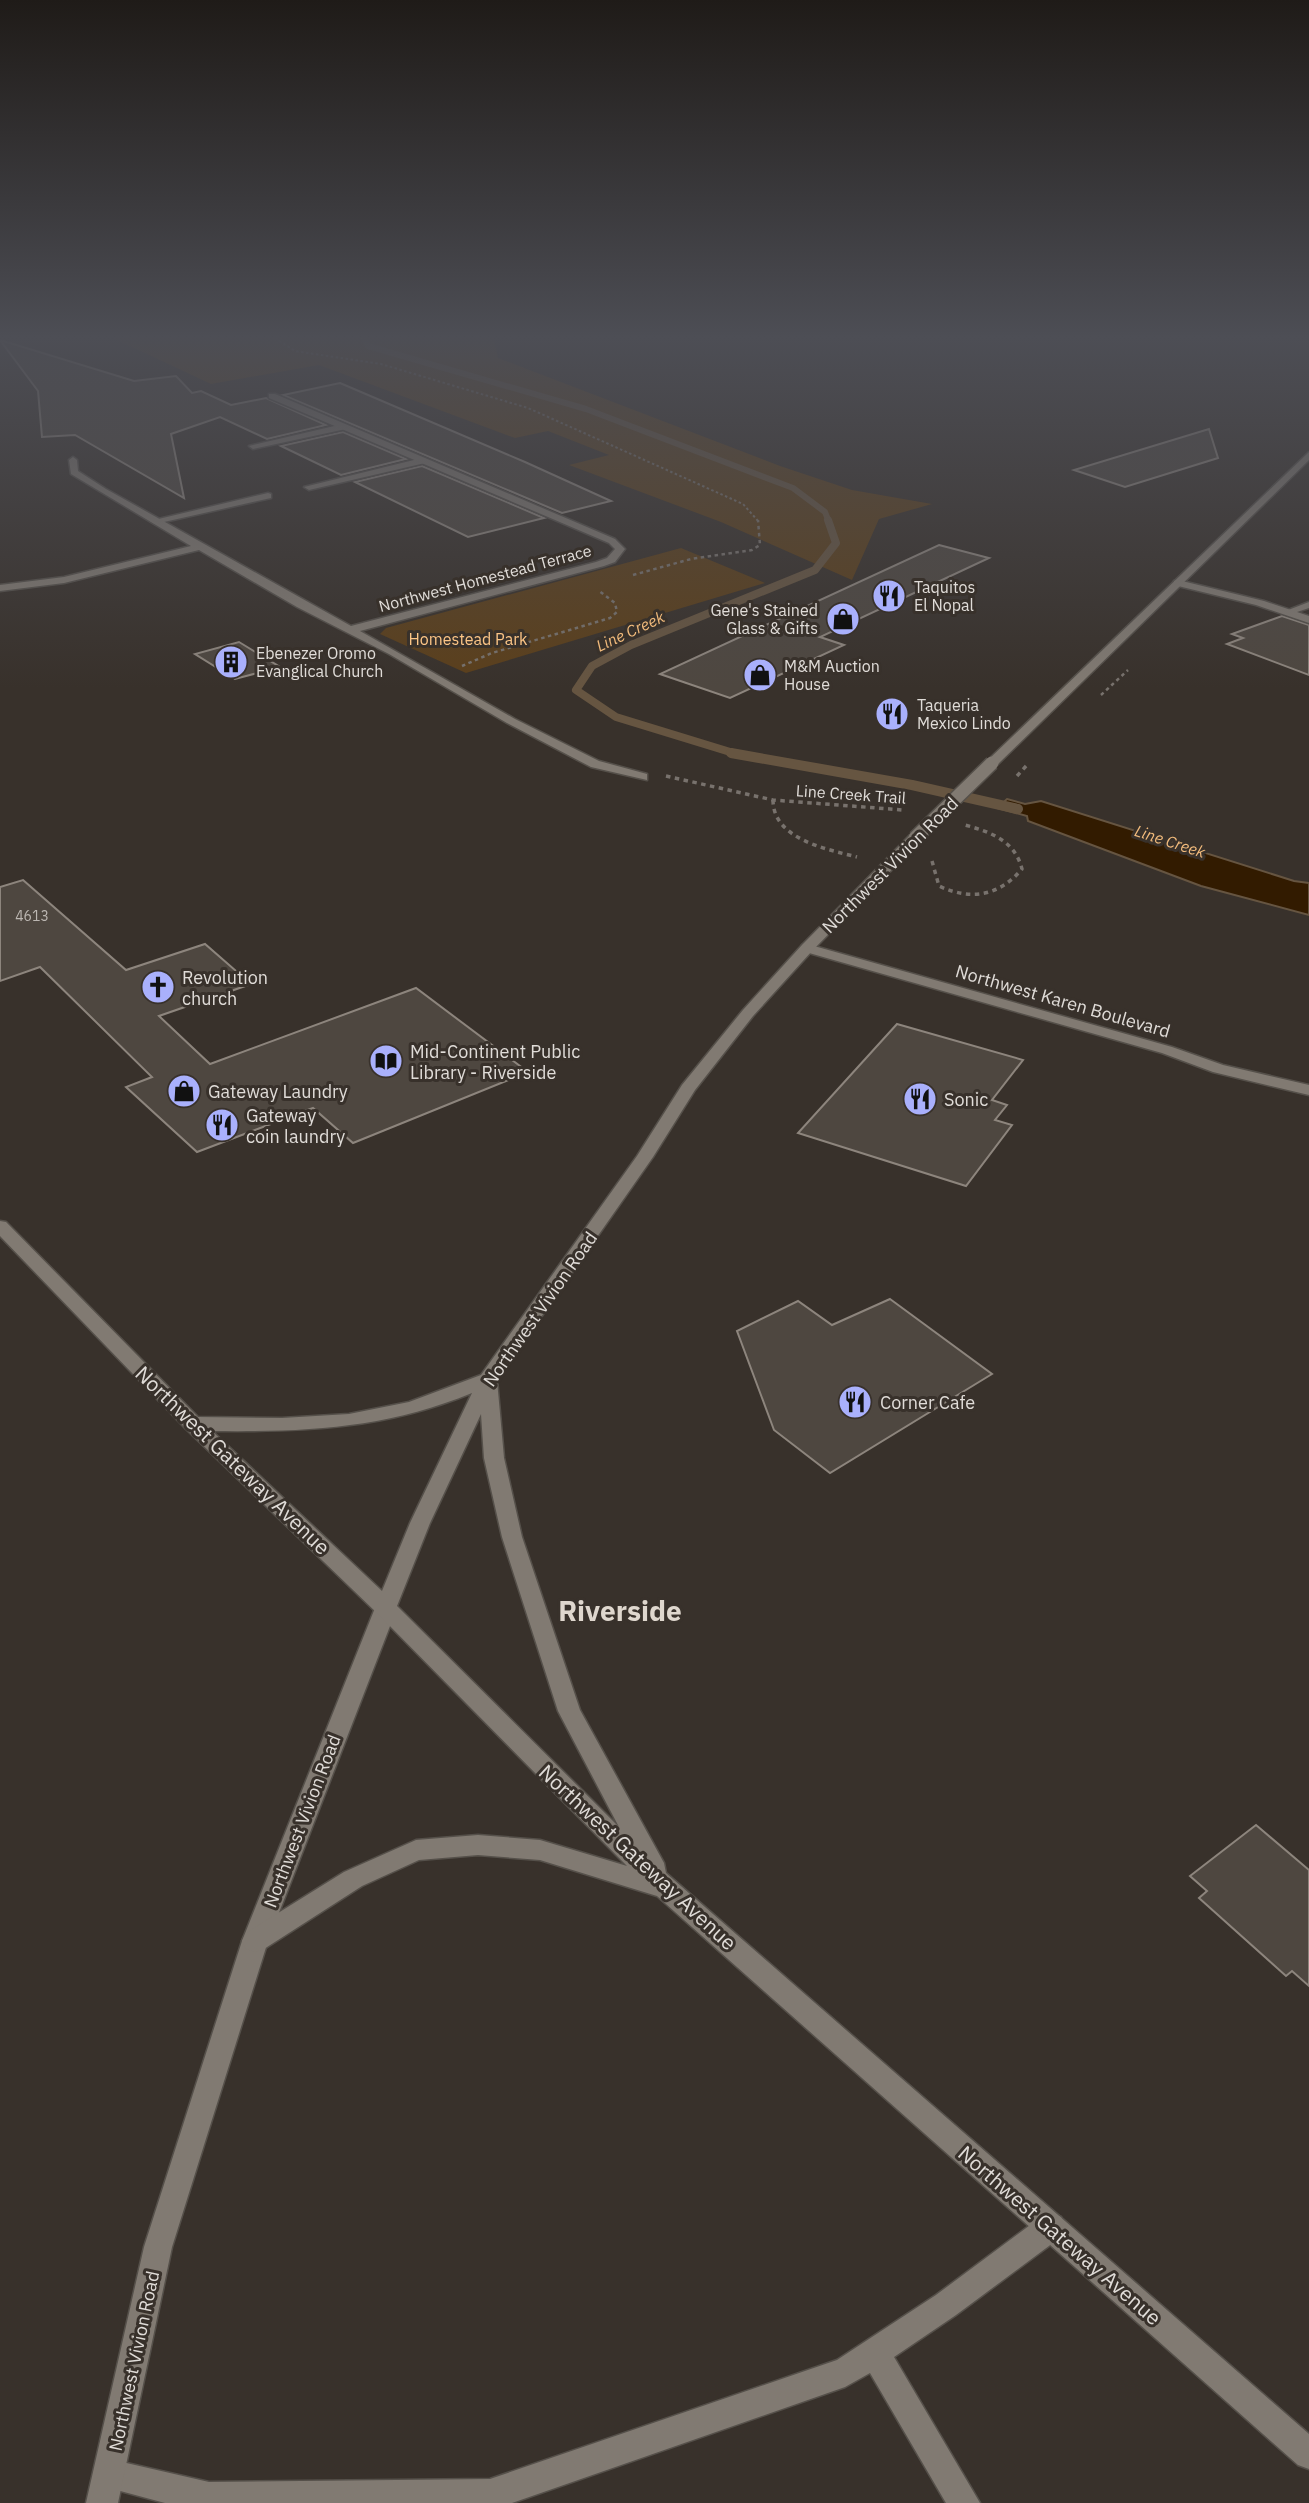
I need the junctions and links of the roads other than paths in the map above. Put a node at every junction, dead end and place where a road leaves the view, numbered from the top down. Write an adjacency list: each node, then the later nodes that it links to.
1 (408, 455): 4 (main road, Northwest Homestead Terrace)
2 (1309, 455): 9 (main road, Northwest Vivion Road)
3 (73, 460): 7 (main road)
4 (422, 461): 5 (main road); 14 (main road, Northwest Homestead Terrace)
5 (309, 487)
6 (268, 496): 7 (main road)
7 (155, 521): 8 (main road)
8 (199, 547): 10 (main road); 14 (main road)
9 (1178, 583): 12 (main road); 16 (main road, Northwest Vivion Road, bridge)
10 (0, 588)
11 (1309, 605): 12 (main road)
12 (1287, 612): 13 (main road)
13 (1309, 620)
14 (350, 630): 15 (main road)
15 (643, 777)
16 (807, 948): 17 (main road, Northwest Karen Boulevard); 19 (main road, Northwest Vivion Road)
17 (1309, 1090)
18 (0, 1226): 20 (main road, Northwest Gateway Avenue)
19 (488, 1378): 20 (main road); 21 (main road, Northwest Vivion Road); 22 (main road)
20 (193, 1424): 21 (main road, Northwest Gateway Avenue)
21 (386, 1608): 22 (main road, Northwest Gateway Avenue); 23 (main road, Northwest Vivion Road)
22 (665, 1888): 23 (main road); 24 (main road, Northwest Gateway Avenue)
23 (255, 1941): 27 (main road, Northwest Vivion Road)
24 (1051, 2227): 25 (main road); 26 (main road, Northwest Gateway Avenue)
25 (876, 2353): 27 (main road); 28 (main road)
26 (1309, 2454)
27 (105, 2488)
28 (964, 2503)

